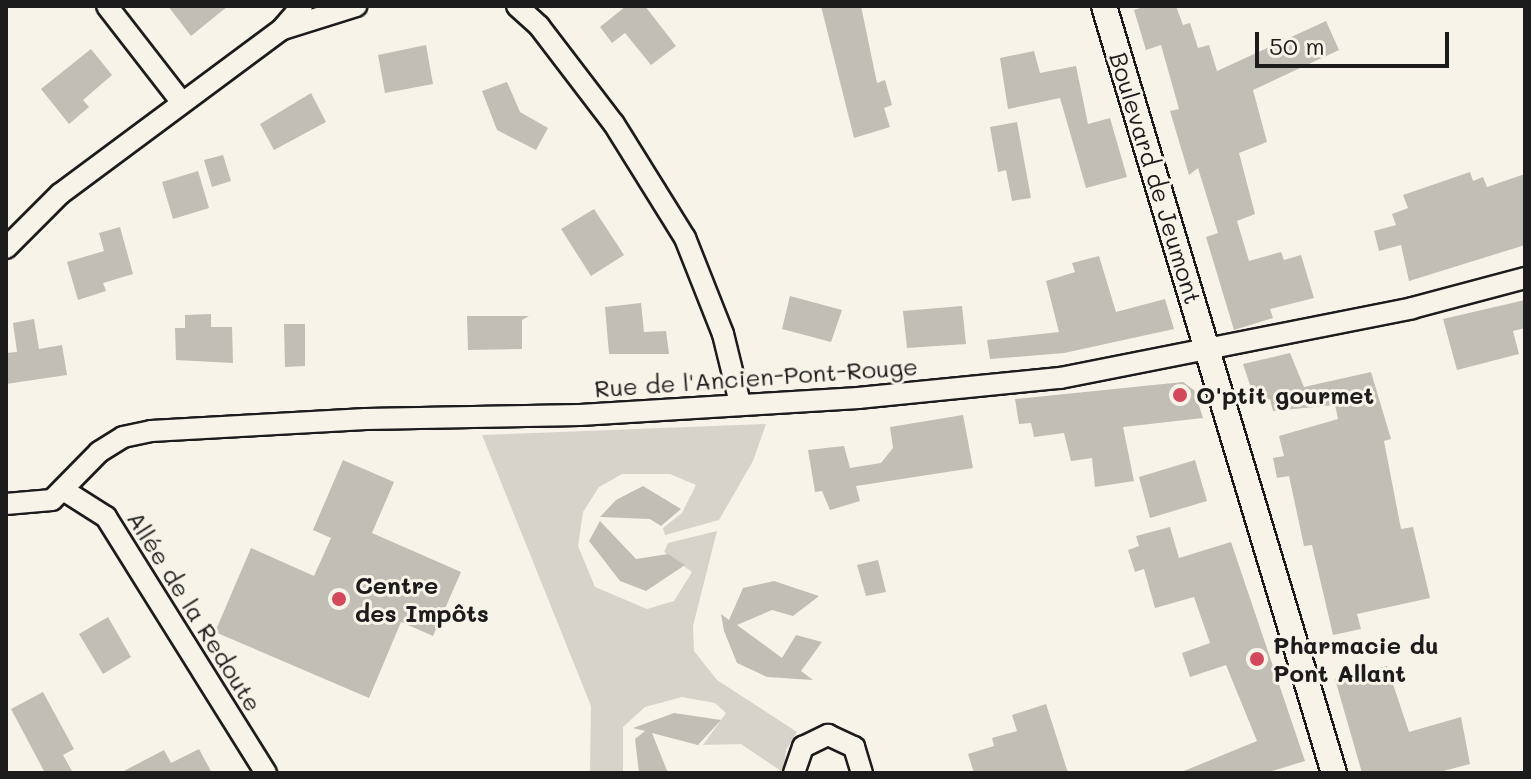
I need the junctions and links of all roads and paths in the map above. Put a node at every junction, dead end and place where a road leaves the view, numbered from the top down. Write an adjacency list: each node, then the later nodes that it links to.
1 (107, 6): 7 (street)
2 (302, 6): 6 (street)
3 (356, 6): 6 (street)
4 (517, 6): 11 (street)
5 (1104, 6): 10 (street, Boulevard de Jeumont)
6 (281, 30): 7 (street)
7 (180, 100): 8 (street)
8 (6, 248)
9 (1525, 278): 10 (street, Rue de l'Ancien-Pont-Rouge)
10 (1208, 351): 11 (street, Rue de l'Ancien-Pont-Rouge); 17 (street, Boulevard de Jeumont)
11 (740, 403): 12 (street, Rue de l'Ancien-Pont-Rouge)
12 (65, 491): 13 (street, Rue de l'Ancien-Pont-Rouge); 14 (street, Allée de la Redoute)
13 (6, 504)
14 (266, 773)
15 (794, 773): 16 (street)
16 (862, 773)
17 (1334, 773)

